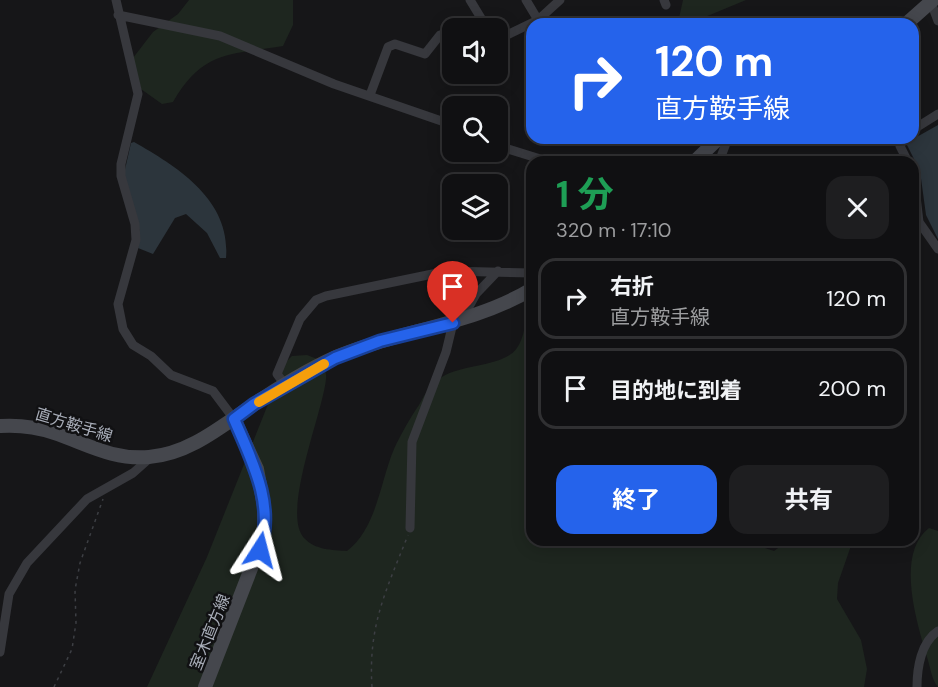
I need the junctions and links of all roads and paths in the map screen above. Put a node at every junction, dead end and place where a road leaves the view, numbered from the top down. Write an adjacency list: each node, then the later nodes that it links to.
1 (116, 0): 6 (street)
2 (470, 0): 7 (street)
3 (526, 0): 8 (street)
4 (560, 0): 9 (street)
5 (931, 1): 10 (main road); 11 (street)
6 (118, 15): 15 (street); 30 (street)
7 (481, 18)
8 (537, 18)
9 (540, 18)
10 (913, 18)
11 (938, 21)
12 (526, 25): 13 (street)
13 (508, 33)
14 (442, 34): 15 (street)
15 (370, 95): 17 (street)
16 (938, 114): 18 (street)
17 (442, 122)
18 (919, 126)
19 (713, 144): 22 (main road)
20 (508, 149): 21 (street)
21 (530, 156)
22 (700, 156)
23 (919, 222): 24 (street)
24 (938, 249)
25 (498, 271): 26 (street); 28 (street); 29 (street)
26 (526, 273)
27 (526, 292): 28 (main road, 直方鞍手線)
28 (458, 321): 29 (main road, 直方鞍手線); 34 (street)
29 (285, 386): 30 (main road, 直方鞍手線)
30 (234, 419): 32 (main road, 直方鞍手線); 38 (main road, 室木直方線)
31 (0, 426): 32 (main road, 直方鞍手線)
32 (151, 457): 33 (street)
33 (108, 488): 36 (street); 37 (path)
34 (410, 528): 39 (path)
35 (938, 631): 40 (street)
36 (0, 652)
37 (54, 687)
38 (205, 687)
39 (372, 687)
40 (917, 687)

